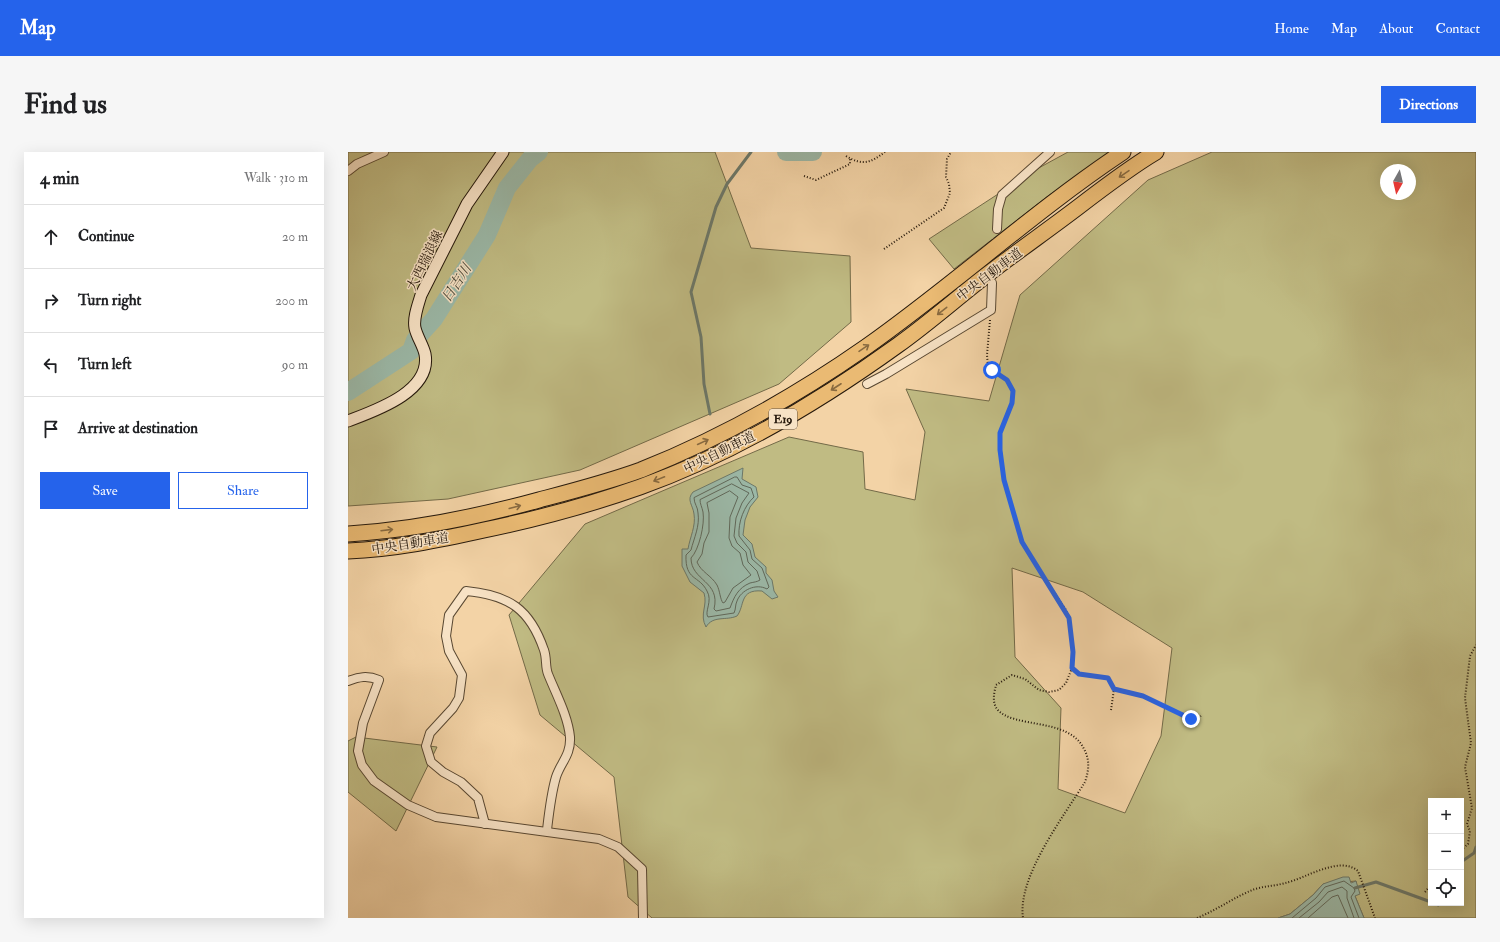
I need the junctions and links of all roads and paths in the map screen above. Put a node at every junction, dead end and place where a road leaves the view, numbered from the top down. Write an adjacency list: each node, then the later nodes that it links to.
1 (384, 152): 10 (street)
2 (503, 152): 17 (main road, 大西瑞浪線)
3 (885, 152): 9 (path)
4 (952, 152): 13 (path)
5 (1050, 152): 12 (street)
6 (1123, 152): 18 (highway, 中央自動車道 / E19, one-way to 6)
7 (1156, 152): 19 (highway, 中央自動車道 / E19, one-way to 19)
8 (846, 156): 9 (path)
9 (850, 159): 11 (path)
10 (348, 171)
11 (804, 176)
12 (997, 229)
13 (884, 248)
14 (992, 283): 15 (street)
15 (991, 310): 16 (street); 21 (path)
16 (867, 384)
17 (348, 421)
18 (348, 534)
19 (348, 551)
20 (1476, 645): 28 (path)
21 (1072, 668): 23 (path); 32 (path)
22 (348, 682): 26 (street)
23 (1114, 689): 24 (path); 25 (path)
24 (1111, 710)
25 (1201, 716)
26 (486, 824): 27 (street); 27 (street)
27 (547, 830): 31 (street)
28 (1464, 847)
29 (1428, 888): 30 (path)
30 (1425, 892)
31 (643, 918)
32 (1023, 918)
33 (1197, 918): 34 (path)
34 (1375, 918)

